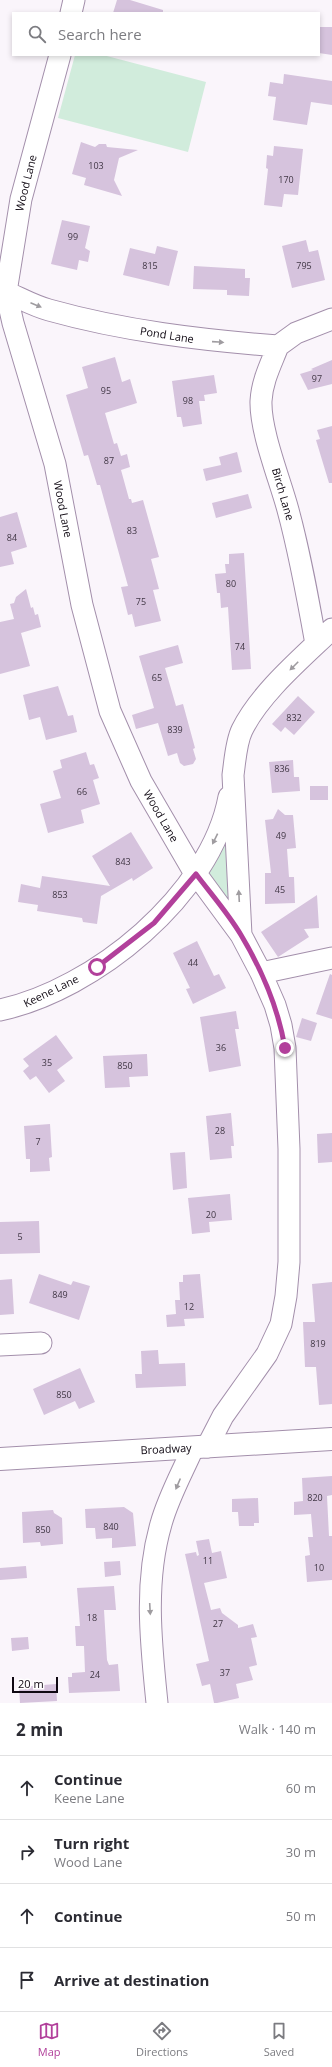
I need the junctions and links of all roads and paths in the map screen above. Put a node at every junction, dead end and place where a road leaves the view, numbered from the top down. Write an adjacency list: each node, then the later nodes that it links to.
1 (74, 0): 2 (street)
2 (71, 12)
3 (60, 56): 4 (street, Wood Lane)
4 (3, 292): 6 (street, Pond Lane, one-way to 6); 10 (street, Wood Lane)
5 (332, 319): 6 (street)
6 (278, 346): 8 (street, Birch Lane)
7 (332, 629): 8 (street)
8 (316, 644): 9 (street, one-way to 9)
9 (233, 775): 10 (street, Keene Lane, one-way to 10); 11 (street, one-way to 9)
10 (196, 874): 11 (street, Wood Lane); 14 (street, Keene Lane)
11 (241, 935): 13 (street, Wood Lane)
12 (332, 958): 13 (street)
13 (262, 973): 18 (street, Wood Lane)
14 (0, 1010)
15 (41, 1343): 16 (street)
16 (0, 1345)
17 (332, 1439): 18 (main road, Broadway)
18 (200, 1447): 19 (main road, Broadway); 20 (street, Wood Lane, one-way to 20)
19 (0, 1459)
20 (157, 1703)

